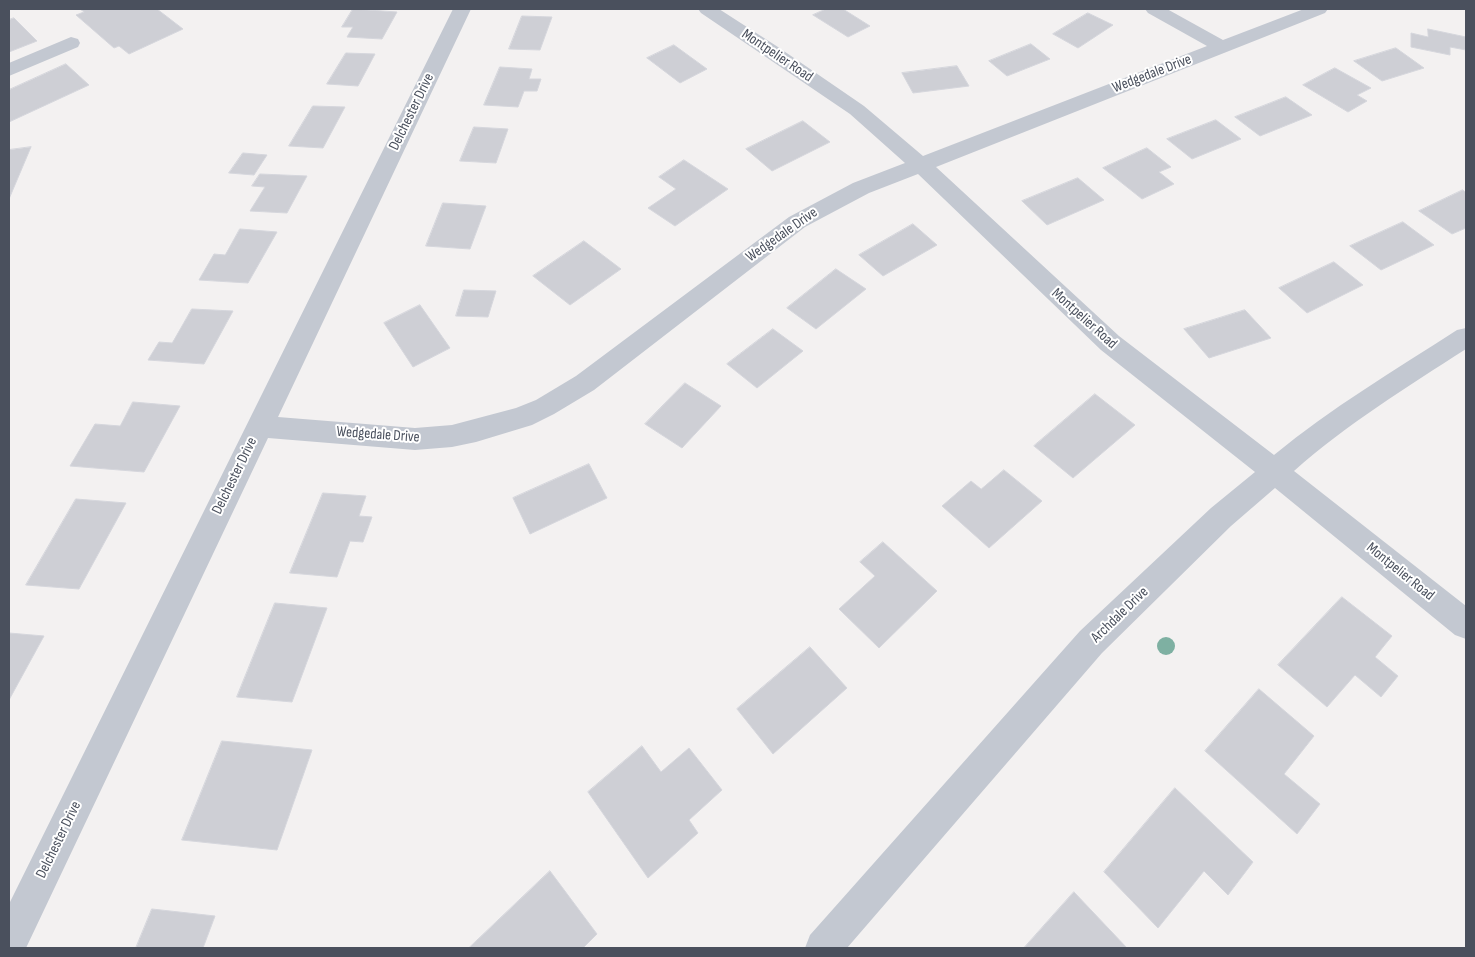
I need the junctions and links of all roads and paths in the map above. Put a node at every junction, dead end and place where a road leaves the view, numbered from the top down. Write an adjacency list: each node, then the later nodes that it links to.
1 (462, 9): 10 (street, Delchester Drive)
2 (706, 9): 8 (street, Montpelier Road)
3 (1154, 9): 6 (street)
4 (1319, 9): 6 (street, Wedgedale Drive)
5 (71, 43): 7 (street)
6 (1223, 47): 8 (street, Wedgedale Drive)
7 (9, 70)
8 (921, 165): 10 (street, Wedgedale Drive); 11 (street, Montpelier Road)
9 (1466, 337): 11 (street, Archdale Drive)
10 (259, 426): 13 (street, Delchester Drive)
11 (1275, 471): 12 (street, Montpelier Road); 14 (street, Archdale Drive)
12 (1466, 625)
13 (9, 944)
14 (823, 948)

